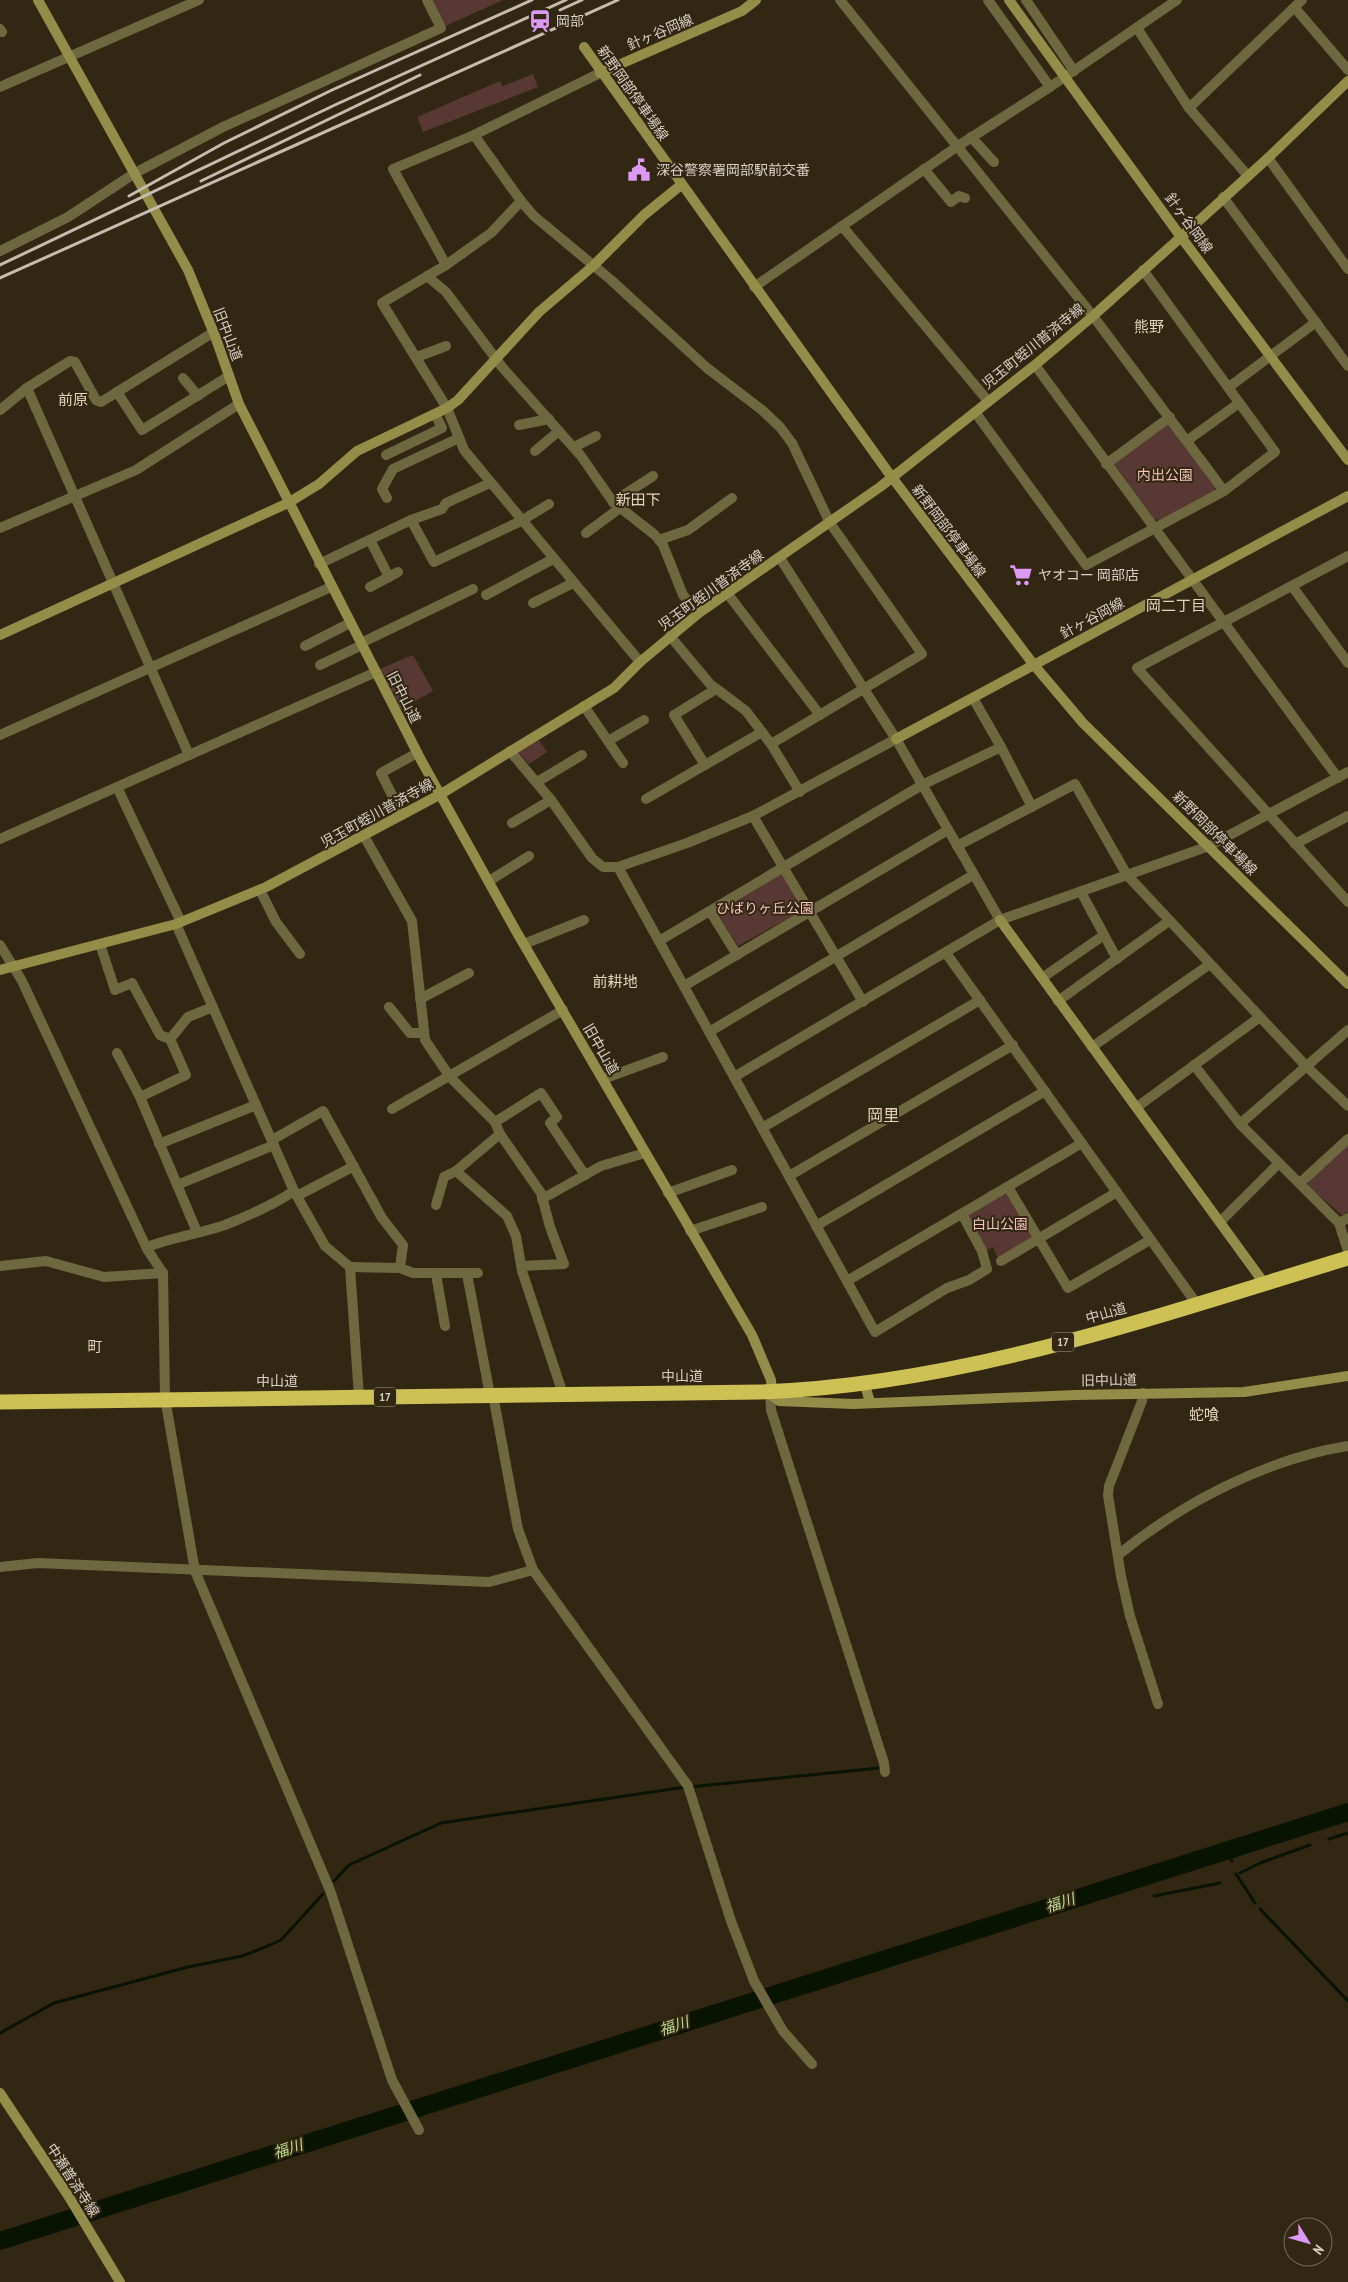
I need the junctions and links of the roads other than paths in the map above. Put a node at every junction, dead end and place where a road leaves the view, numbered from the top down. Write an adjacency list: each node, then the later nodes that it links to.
1 (38, 0): 13 (main road, 旧中山道)
2 (199, 0): 13 (street)
3 (427, 0): 27 (street)
4 (756, 0): 15 (main road, 針ヶ谷岡線)
5 (840, 0): 23 (street)
6 (988, 0): 19 (street)
7 (1009, 0): 16 (main road, 針ヶ谷岡線)
8 (1026, 0): 16 (street)
9 (1177, 0): 11 (street)
10 (1298, 4): 14 (street); 20 (street)
11 (1138, 28): 16 (street); 20 (street)
12 (584, 47): 15 (main road, 新野岡部停車場線)
13 (68, 56): 18 (street); 27 (main road, 旧中山道)
14 (1348, 70)
15 (600, 73): 21 (street); 29 (main road, 新野岡部停車場線)
16 (1070, 74): 19 (street); 34 (main road, 針ヶ谷岡線)
17 (1348, 81): 24 (main road, 児玉町蛭川普済寺線)
18 (0, 87)
19 (1050, 87): 22 (street)
20 (1190, 108): 28 (street)
21 (474, 135): 32 (street); 36 (street)
22 (971, 137): 23 (street); 25 (street)
23 (958, 146): 26 (street); 42 (street)
24 (1268, 158): 28 (main road, 児玉町蛭川普済寺線); 38 (street)
25 (994, 162)
26 (924, 169): 31 (street); 33 (street)
27 (134, 174): 35 (street); 44 (main road, 旧中山道)
28 (1248, 176): 30 (main road, 児玉町蛭川普済寺線)
29 (681, 185): 37 (main road); 41 (main road, 新野岡部停車場線)
30 (1223, 197): 34 (main road, 児玉町蛭川普済寺線); 43 (street)
31 (965, 198)
32 (521, 201): 36 (street); 37 (street)
33 (842, 226): 41 (street); 57 (street)
34 (1181, 237): 39 (main road, 児玉町蛭川普済寺線); 46 (main road, 針ヶ谷岡線)
35 (0, 251)
36 (446, 265): 40 (street)
37 (593, 266): 48 (main road); 89 (street)
38 (1348, 269)
39 (1143, 270): 42 (main road, 児玉町蛭川普済寺線); 53 (street)
40 (427, 276): 47 (street); 48 (street)
41 (754, 287): 77 (main road, 新野岡部停車場線)
42 (1093, 316): 49 (main road, 児玉町蛭川普済寺線); 64 (street)
43 (1316, 322): 46 (street); 50 (street)
44 (214, 332): 51 (main road, 旧中山道); 55 (street)
45 (446, 346): 47 (street)
46 (1271, 356): 53 (street); 74 (main road, 針ヶ谷岡線)
47 (417, 357): 60 (street)
48 (495, 358): 60 (main road); 65 (street)
49 (1035, 365): 57 (main road, 児玉町蛭川普済寺線); 75 (street)
50 (1348, 366)
51 (229, 376): 56 (street); 59 (main road, 旧中山道)
52 (183, 378): 56 (street)
53 (1229, 386): 58 (street)
54 (27, 388): 55 (street); 61 (street); 80 (street)
55 (117, 392): 56 (street)
56 (198, 396)
57 (988, 401): 62 (main road, 児玉町蛭川普済寺線)
58 (1239, 403): 70 (street); 79 (street)
59 (239, 404): 80 (street); 84 (main road, 旧中山道)
60 (447, 408): 63 (main road); 69 (street)
61 (0, 410)
62 (975, 412): 77 (main road, 児玉町蛭川普済寺線); 91 (street)
63 (435, 414): 73 (street); 84 (main road)
64 (1170, 417): 70 (street); 75 (street)
65 (549, 419): 66 (street); 67 (street)
66 (519, 425)
67 (559, 431): 71 (street); 72 (street)
68 (596, 436): 71 (street)
69 (460, 438): 78 (street); 82 (street)
70 (1188, 440): 79 (street)
71 (574, 447): 86 (street)
72 (535, 451)
73 (386, 455)
74 (1348, 460)
75 (1106, 464): 91 (street)
76 (653, 476): 86 (street)
77 (892, 478): 89 (main road, 児玉町蛭川普済寺線); 118 (main road, 新野岡部停車場線)
78 (490, 483): 87 (street); 88 (street)
79 (1224, 491): 91 (street)
80 (76, 496): 90 (street); 101 (street)
81 (1348, 496): 99 (main road, 針ヶ谷岡線)
82 (387, 498)
83 (732, 498): 94 (street)
84 (288, 503): 98 (main road, 旧中山道); 101 (main road)
85 (549, 504): 88 (street)
86 (617, 505): 92 (street); 94 (street)
87 (411, 520): 88 (street); 93 (street)
88 (522, 521): 97 (street)
89 (830, 523): 95 (main road, 児玉町蛭川普済寺線); 123 (street)
90 (0, 528)
91 (1154, 529): 99 (street)
92 (586, 532)
93 (370, 540): 98 (street); 104 (street)
94 (659, 540): 109 (street)
95 (780, 558): 106 (main road, 児玉町蛭川普済寺線); 123 (street)
96 (1347, 558): 102 (street)
97 (553, 559): 100 (street); 107 (street)
98 (319, 564): 103 (main road, 旧中山道)
99 (1191, 580): 111 (street); 118 (main road, 針ヶ谷岡線)
100 (573, 582): 108 (street); 116 (street)
101 (114, 583): 112 (main road); 120 (street)
102 (1292, 586): 111 (street); 117 (street)
103 (331, 587): 110 (main road, 旧中山道); 120 (street)
104 (370, 587)
105 (473, 589): 114 (street)
106 (727, 593): 109 (main road, 児玉町蛭川普済寺線); 126 (street)
107 (486, 595)
108 (533, 603)
109 (699, 613): 113 (main road, 児玉町蛭川普済寺線)
110 (350, 623): 114 (main road, 旧中山道); 115 (street)
111 (1223, 623): 141 (street); 151 (street)
112 (0, 635)
113 (670, 636): 116 (main road, 児玉町蛭川普済寺線); 122 (street)
114 (361, 644): 119 (street); 121 (main road, 旧中山道)
115 (305, 646)
116 (640, 662): 125 (main road, 児玉町蛭川普済寺線)
117 (1348, 663)
118 (1034, 665): 124 (main road, 針ヶ谷岡線); 160 (main road, 新野岡部停車場線)
119 (320, 666)
120 (151, 667): 129 (street); 136 (street)
121 (376, 672): 135 (main road, 旧中山道); 136 (street)
122 (716, 689): 128 (street); 139 (street)
123 (865, 689): 126 (street); 130 (street)
124 (973, 698): 130 (main road, 針ヶ谷岡線); 133 (street)
125 (584, 706): 131 (street); 134 (main road, 児玉町蛭川普済寺線)
126 (820, 715): 132 (street)
127 (644, 720): 131 (street)
128 (762, 732): 132 (street); 139 (street)
129 (0, 735)
130 (896, 739): 143 (street); 145 (street)
131 (608, 741): 138 (street)
132 (771, 744): 145 (street)
133 (1001, 747): 143 (street); 149 (street)
134 (510, 752): 142 (street); 146 (main road, 児玉町蛭川普済寺線)
135 (417, 753): 146 (main road, 旧中山道); 150 (street)
136 (189, 755): 144 (street)
137 (582, 755): 142 (street)
138 (623, 764)
139 (705, 765): 147 (street)
140 (1348, 772): 141 (street)
141 (1338, 778): 151 (street)
142 (536, 782): 148 (street)
143 (922, 785): 155 (street); 163 (street)
144 (117, 787): 157 (street); 175 (street)
145 (800, 792): 152 (street)
146 (441, 794): 150 (main road, 児玉町蛭川普済寺線); 166 (main road, 旧中山道)
147 (646, 798)
148 (551, 800): 154 (street); 162 (street)
149 (1032, 807): 159 (street); 165 (street)
150 (402, 815): 156 (main road, 児玉町蛭川普済寺線)
151 (1269, 815): 158 (street); 160 (street)
152 (753, 816): 162 (street); 163 (street)
153 (1348, 816): 158 (street)
154 (512, 823)
155 (948, 830): 159 (street); 171 (street)
156 (364, 836): 167 (main road, 児玉町蛭川普済寺線); 193 (street)
157 (0, 839)
158 (1295, 844): 169 (street)
159 (957, 846): 164 (street)
160 (1209, 846): 165 (street); 191 (main road, 新野岡部停車場線)
161 (529, 856): 166 (street)
162 (618, 867): 177 (street)
163 (783, 867): 170 (street); 171 (street)
164 (973, 875): 173 (street); 184 (street)
165 (1127, 875): 168 (street); 174 (street)
166 (489, 881): 179 (main road, 旧中山道)
167 (260, 890): 175 (main road, 児玉町蛭川普済寺線); 182 (street)
168 (1081, 892): 173 (street); 176 (street)
169 (1347, 899)
170 (710, 911): 177 (street); 183 (street)
171 (810, 912): 183 (street); 184 (street)
172 (584, 920): 179 (street)
173 (1000, 920): 181 (street); 190 (main road)
174 (1169, 921): 185 (street); 186 (street)
175 (178, 923): 178 (main road, 児玉町蛭川普済寺線); 197 (street)
176 (1104, 935): 185 (street); 190 (street)
177 (659, 941): 192 (street)
178 (100, 944): 187 (main road, 児玉町蛭川普済寺線); 204 (street)
179 (524, 944): 199 (main road, 旧中山道)
180 (0, 945): 187 (street)
181 (946, 952): 194 (street); 196 (street)
182 (300, 954)
183 (736, 955): 192 (street)
184 (836, 956): 196 (street); 202 (street)
185 (1117, 959): 195 (street)
186 (1210, 964): 200 (street); 206 (street)
187 (12, 967): 188 (main road, 児玉町蛭川普済寺線); 252 (street)
188 (0, 970)
189 (469, 973): 193 (street)
190 (1042, 978): 195 (main road)
191 (1348, 984)
192 (684, 986): 202 (street)
193 (420, 999): 203 (street)
194 (980, 1000): 205 (street); 222 (street)
195 (1058, 1001): 206 (main road)
196 (863, 1002): 212 (street)
197 (213, 1007): 204 (street); 216 (street)
198 (388, 1007): 203 (street)
199 (563, 1010): 211 (street); 213 (main road, 旧中山道)
200 (1260, 1017): 209 (street); 210 (street)
201 (1348, 1030): 210 (street)
202 (709, 1032): 212 (street)
203 (424, 1033): 211 (street)
204 (170, 1039): 215 (street)
205 (1013, 1045): 214 (street); 234 (street)
206 (1092, 1047): 218 (main road)
207 (117, 1052): 215 (street)
208 (663, 1056): 213 (street)
209 (1194, 1065): 218 (street); 221 (street)
210 (1306, 1066): 217 (street); 221 (street)
211 (450, 1077): 219 (street); 220 (street)
212 (734, 1078): 222 (street)
213 (603, 1079): 228 (main road, 旧中山道)
214 (1045, 1091): 226 (street); 247 (street)
215 (140, 1097): 227 (street)
216 (256, 1105): 225 (street); 227 (street)
217 (1348, 1106)
218 (1137, 1107): 246 (main road)
219 (392, 1109)
220 (495, 1122): 223 (street); 233 (street)
221 (1240, 1124): 229 (street)
222 (762, 1128): 234 (street)
223 (500, 1134): 232 (street); 241 (street)
224 (1348, 1139): 235 (street)
225 (273, 1142): 230 (street); 236 (street); 239 (street)
226 (1082, 1143): 237 (street); 238 (street)
227 (159, 1144): 236 (street)
228 (645, 1152): 233 (street); 240 (main road, 旧中山道)
229 (1279, 1163): 235 (street); 246 (street)
230 (354, 1166): 239 (street); 259 (street)
231 (732, 1170): 240 (street)
232 (456, 1171): 242 (street); 257 (street)
233 (585, 1175): 241 (street)
234 (789, 1176): 247 (street)
235 (1300, 1183): 245 (street)
236 (177, 1185): 249 (street)
237 (1008, 1187): 244 (street); 250 (street)
238 (1117, 1192): 250 (street); 251 (street)
239 (296, 1193): 249 (street); 258 (street)
240 (668, 1193): 248 (main road, 旧中山道)
241 (542, 1199): 257 (street)
242 (436, 1205)
243 (762, 1207): 248 (street)
244 (962, 1214): 262 (street); 262 (street)
245 (1344, 1220): 253 (street)
246 (1220, 1222): 263 (main road)
247 (816, 1226): 262 (street)
248 (690, 1231): 269 (main road, 旧中山道)
249 (197, 1232): 252 (street)
250 (1039, 1240): 251 (street); 255 (street)
251 (1150, 1240): 264 (street)
252 (146, 1247): 260 (street)
253 (1348, 1250)
254 (1348, 1258): 263 (highway, 中山道 / 17)
255 (1001, 1261)
256 (0, 1266): 260 (street)
257 (521, 1266): 271 (street)
258 (350, 1267): 259 (street); 273 (street)
259 (400, 1268): 261 (street)
260 (163, 1273): 274 (street)
261 (436, 1274): 265 (street); 272 (street)
262 (847, 1281)
263 (1264, 1283): 264 (highway, 中山道 / 17)
264 (1196, 1303): 267 (highway, 中山道 / 17)
265 (445, 1326)
266 (1348, 1376): 270 (main road, 旧中山道)
267 (864, 1382): 268 (highway, 中山道 / 17); 276 (main road)
268 (846, 1384): 269 (highway, 中山道 / 17); 276 (main road)
269 (770, 1391): 271 (highway, 中山道 / 17); 276 (main road, 旧中山道); 283 (street)
270 (1143, 1393): 276 (main road, 旧中山道); 278 (street)
271 (563, 1394): 272 (highway, 中山道 / 17)
272 (491, 1395): 273 (highway, 中山道 / 17); 280 (street)
273 (360, 1397): 274 (highway, 中山道 / 17)
274 (165, 1398): 275 (highway, 中山道 / 17); 281 (street)
275 (0, 1402)
276 (870, 1402)
277 (1348, 1446): 278 (street)
278 (1118, 1555): 282 (street)
279 (0, 1567): 281 (street)
280 (533, 1570): 281 (street); 284 (street)
281 (195, 1571): 286 (street)
282 (1158, 1704)
283 (885, 1772)
284 (812, 2064)
285 (0, 2093): 287 (main road, 中瀬普済寺線)
286 (418, 2128)
287 (120, 2282)

